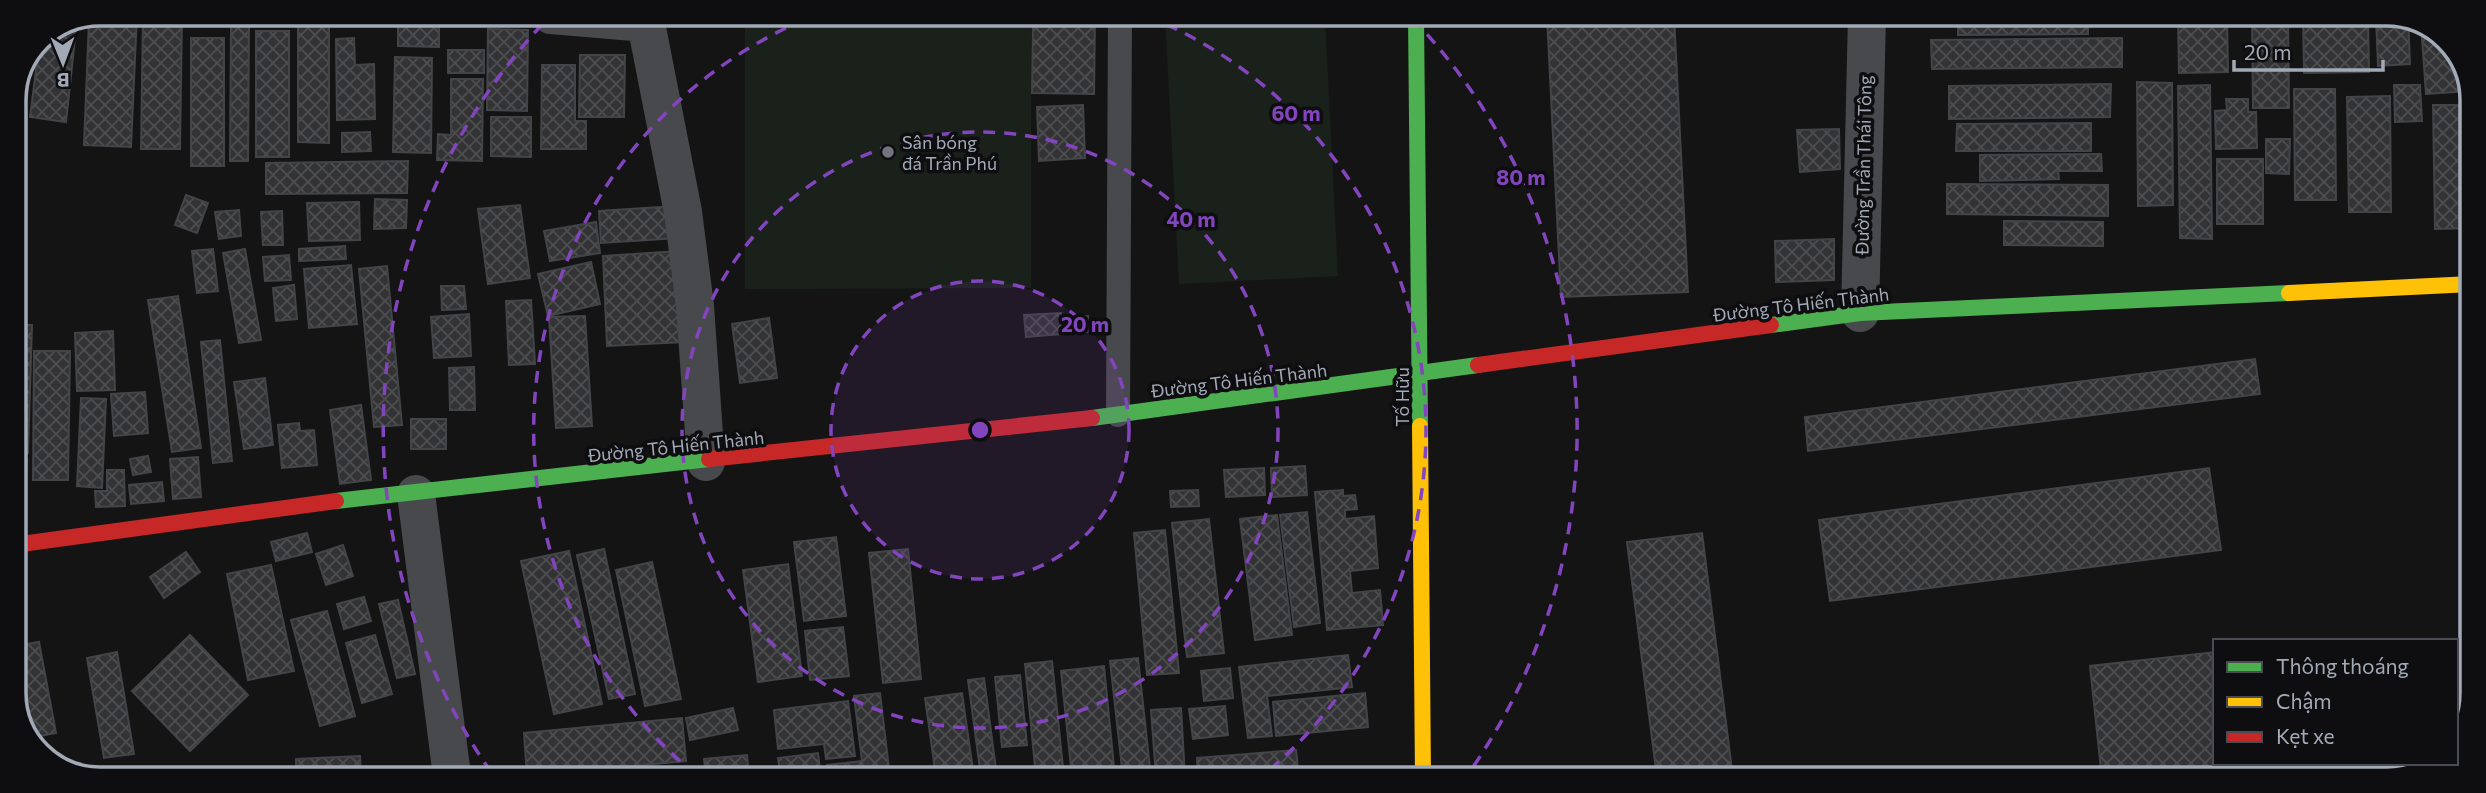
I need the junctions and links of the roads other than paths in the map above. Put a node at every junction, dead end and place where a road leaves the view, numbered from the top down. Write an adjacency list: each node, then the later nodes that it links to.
1 (647, 26): 9 (street)
2 (1120, 26): 8 (lane)
3 (1416, 26): 7 (street, Tố Hữu)
4 (1867, 26): 6 (street, Đường Trần Thái Tông)
5 (2460, 285): 6 (street, Đường Tô Hiến Thành)
6 (1860, 313): 7 (street, Đường Tô Hiến Thành)
7 (1422, 375): 8 (street, Đường Tô Hiến Thành); 13 (street, Tố Hữu)
8 (1118, 415): 9 (street, Đường Tô Hiến Thành)
9 (706, 462): 10 (street, Đường Tô Hiến Thành)
10 (416, 494): 11 (street, Đường Tô Hiến Thành); 12 (street)
11 (26, 543)
12 (451, 767)
13 (1423, 767)

